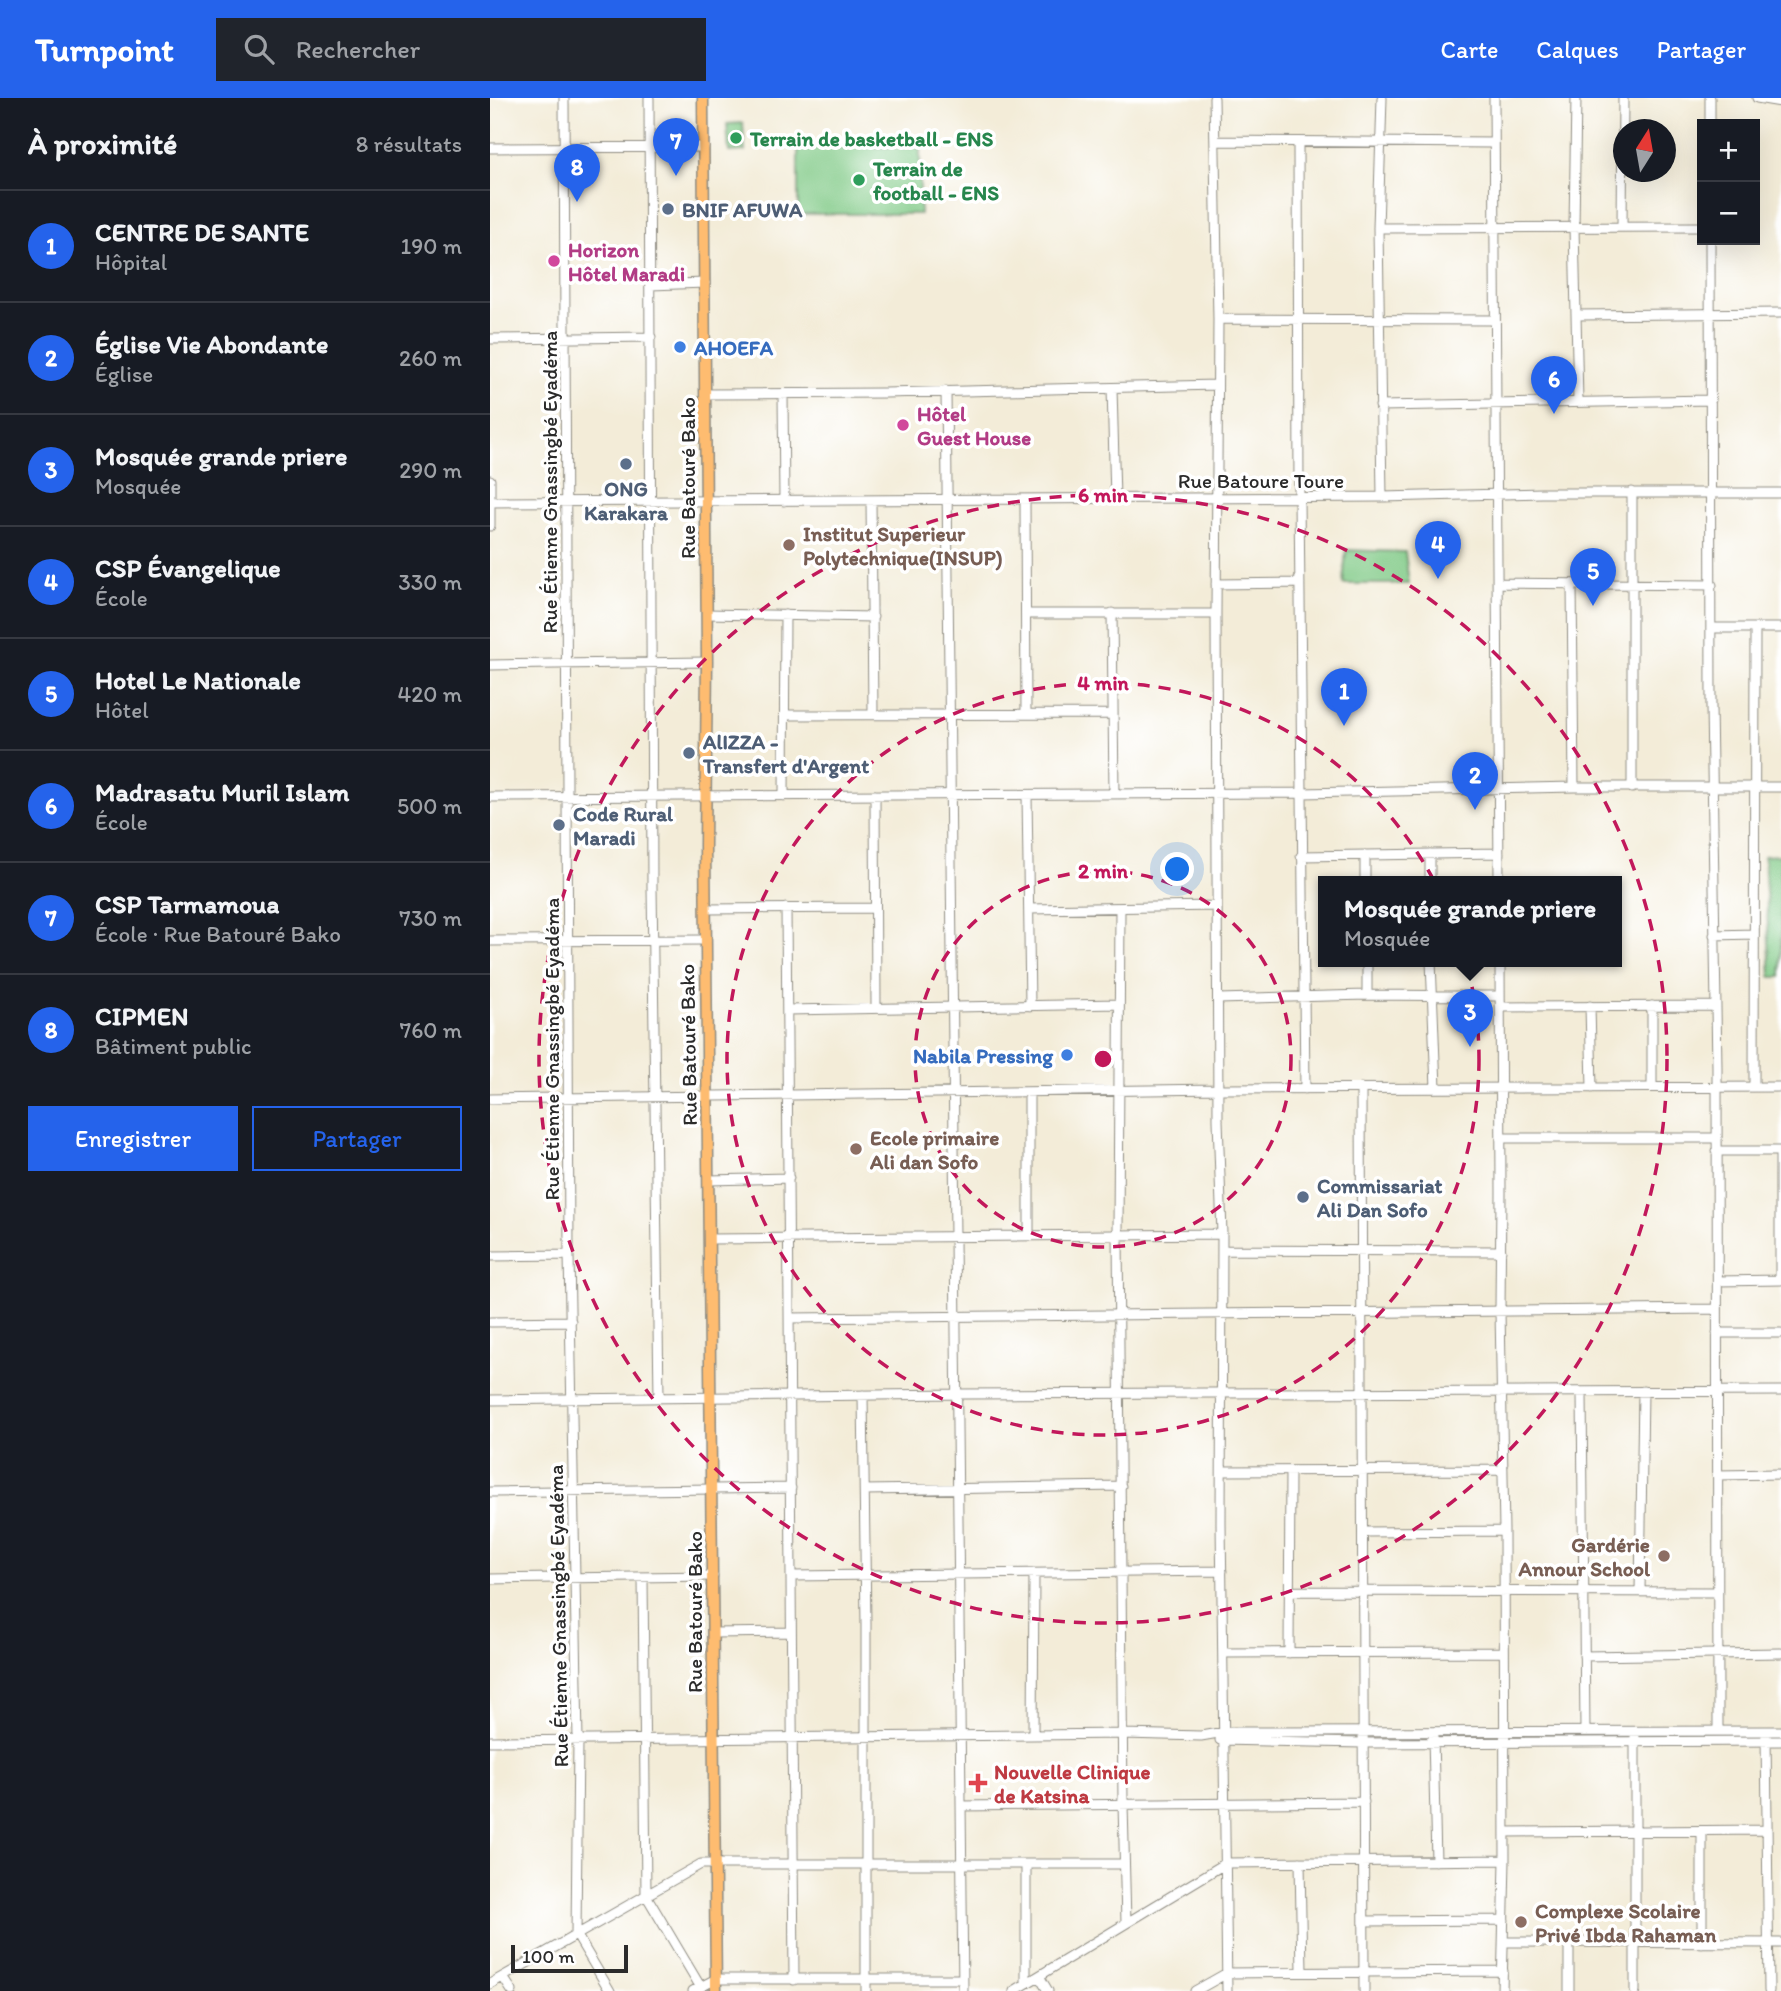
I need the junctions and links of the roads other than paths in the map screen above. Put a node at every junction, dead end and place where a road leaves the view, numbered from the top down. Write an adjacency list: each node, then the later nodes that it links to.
1 (564, 98): 20 (street, Rue Étienne Gnassingbé Eyadéma)
2 (649, 98): 17 (street)
3 (703, 98): 18 (main road, Rue Batouré Bako)
4 (1214, 98): 13 (street)
5 (1382, 98): 15 (street)
6 (1494, 98): 16 (street)
7 (1576, 98): 21 (street)
8 (1623, 98): 22 (street)
9 (1710, 98): 12 (street)
10 (1757, 98): 11 (street)
11 (1781, 103)
12 (1710, 119)
13 (1215, 141): 14 (street); 32 (street)
14 (1298, 142): 15 (street); 34 (street)
15 (1380, 143): 16 (street); 24 (street)
16 (1494, 143): 25 (street)
17 (650, 147): 18 (street); 20 (street); 28 (street)
18 (704, 147): 27 (main road, Rue Batouré Bako)
19 (490, 148): 20 (street)
20 (565, 148): 37 (street, Rue Étienne Gnassingbé Eyadéma)
21 (1574, 227): 22 (street); 25 (street); 31 (street)
22 (1622, 227): 23 (street)
23 (1697, 227)
24 (1378, 228): 25 (street); 33 (street)
25 (1494, 228): 35 (street)
26 (1710, 245): 29 (street)
27 (705, 283): 28 (street); 42 (main road, Rue Batouré Bako)
28 (651, 285): 36 (street)
29 (1711, 312): 30 (street); 31 (street); 44 (street)
30 (1781, 313)
31 (1578, 315): 45 (street)
32 (1218, 319): 34 (street); 39 (street)
33 (1379, 319): 34 (street); 35 (street); 47 (street)
34 (1298, 320): 55 (street)
35 (1495, 320): 46 (street)
36 (652, 337): 37 (street); 63 (street)
37 (566, 338): 38 (street); 64 (street, Rue Étienne Gnassingbé Eyadéma)
38 (490, 339)
39 (1217, 386): 40 (street); 54 (street)
40 (1112, 388): 41 (street); 57 (street)
41 (946, 391): 43 (street); 59 (street)
42 (705, 394): 43 (street); 60 (main road, Rue Batouré Bako)
43 (783, 394): 61 (street)
44 (1711, 400): 45 (street); 50 (street)
45 (1578, 402): 46 (street)
46 (1496, 404): 47 (street); 52 (street)
47 (1380, 406): 53 (street)
48 (490, 480): 62 (street)
49 (1632, 492): 50 (street, Rue Batoure Toure); 52 (street, Rue Batoure Toure); 70 (street)
50 (1712, 493): 51 (street, Rue Batoure Toure); 71 (street)
51 (1781, 493)
52 (1497, 495): 53 (street, Rue Batoure Toure); 67 (street)
53 (1382, 497): 55 (street, Rue Batoure Toure)
54 (1216, 498): 55 (street, Rue Batoure Toure); 57 (street, Rue Batoure Toure); 68 (street)
55 (1299, 498): 66 (street)
56 (1025, 499): 57 (street, Rue Batoure Toure); 59 (street, Rue Batoure Toure); 74 (street)
57 (1115, 499)
58 (871, 500): 59 (street, Rue Batoure Toure); 61 (street, Rue Batoure Toure); 77 (street)
59 (946, 500): 86 (street)
60 (706, 501): 61 (street, Rue Batoure Toure); 63 (street, Rue Batoure Toure); 73 (main road, Rue Batouré Bako)
61 (784, 501)
62 (490, 502): 64 (street, Rue Batoure Toure); 65 (street)
63 (651, 502): 64 (street, Rue Batoure Toure); 82 (street)
64 (568, 503): 83 (street, Rue Étienne Gnassingbé Eyadéma)
65 (490, 526)
66 (1300, 583): 68 (street); 96 (street)
67 (1497, 583): 69 (street); 95 (street)
68 (1216, 584): 75 (street)
69 (1572, 584): 70 (street); 91 (street)
70 (1633, 584): 71 (street); 94 (street)
71 (1712, 585): 78 (street)
72 (1112, 613): 74 (street); 75 (street); 88 (street)
73 (707, 614): 76 (street); 81 (main road, Rue Batouré Bako)
74 (1026, 614): 87 (street)
75 (1216, 614): 98 (street)
76 (785, 615): 77 (street); 89 (street)
77 (873, 617): 85 (street)
78 (1711, 628): 79 (street); 90 (street)
79 (1755, 628): 80 (street); 92 (street)
80 (1781, 628)
81 (707, 662): 82 (street); 104 (main road, Rue Batouré Bako)
82 (651, 663): 83 (street); 103 (street)
83 (567, 664): 84 (street); 102 (street, Rue Étienne Gnassingbé Eyadéma)
84 (490, 665)
85 (873, 713): 86 (street); 89 (street)
86 (949, 714): 87 (street); 100 (street)
87 (1026, 714): 88 (street)
88 (1112, 714): 97 (street)
89 (785, 715): 105 (street)
90 (1712, 786): 92 (street); 94 (street); 121 (street)
91 (1574, 787): 94 (street); 95 (street)
92 (1754, 787): 93 (street); 120 (street)
93 (1781, 787)
94 (1632, 788)
95 (1497, 789): 96 (street); 107 (street)
96 (1303, 793): 98 (street); 110 (street)
97 (1114, 794): 98 (street); 101 (street)
98 (1218, 794): 114 (street)
99 (874, 795): 100 (street); 105 (street); 116 (street)
100 (950, 795): 101 (street); 141 (street)
101 (1027, 795): 119 (street)
102 (567, 796): 103 (street); 106 (street); 122 (street, Rue Étienne Gnassingbé Eyadéma)
103 (652, 796): 104 (street); 123 (street)
104 (705, 796): 105 (street); 118 (main road, Rue Batouré Bako)
105 (784, 796)
106 (490, 797)
107 (1499, 853): 108 (street); 113 (street)
108 (1430, 854): 109 (street); 112 (street)
109 (1365, 855): 110 (street); 111 (street)
110 (1301, 856): 130 (street)
111 (1365, 876)
112 (1430, 876)
113 (1499, 876)
114 (1217, 906): 117 (street); 133 (street)
115 (786, 908): 116 (street); 118 (street); 142 (street)
116 (874, 908): 140 (street)
117 (1120, 908): 119 (street); 134 (street)
118 (706, 909): 124 (main road, Rue Batouré Bako)
119 (1029, 909): 135 (street)
120 (1754, 934): 121 (street); 145 (street)
121 (1714, 935): 138 (street)
122 (567, 940): 123 (street); 125 (street); 160 (street, Rue Étienne Gnassingbé Eyadéma)
123 (653, 940): 124 (street); 158 (street)
124 (706, 940): 157 (main road, Rue Batouré Bako)
125 (490, 941)
126 (1367, 967): 129 (street)
127 (1431, 967): 131 (street)
128 (1500, 967): 132 (street)
129 (1367, 995): 130 (street); 131 (street)
130 (1304, 996): 133 (street); 152 (street)
131 (1432, 996): 132 (street); 148 (street)
132 (1500, 996): 139 (street)
133 (1219, 999): 151 (street)
134 (1119, 1004): 135 (street); 153 (street)
135 (1030, 1006): 141 (street)
136 (1590, 1006): 137 (street); 139 (street); 150 (street)
137 (1652, 1006): 138 (street); 143 (street)
138 (1715, 1006): 144 (street)
139 (1501, 1007): 149 (street)
140 (876, 1008): 141 (street); 142 (street)
141 (952, 1008): 155 (street)
142 (787, 1010): 156 (street)
143 (1651, 1087): 144 (street); 150 (street)
144 (1716, 1087): 145 (street); 162 (street)
145 (1754, 1087): 146 (street)
146 (1781, 1087)
147 (1361, 1088): 148 (street); 152 (street); 174 (street)
148 (1436, 1088): 149 (street)
149 (1501, 1088): 150 (street); 161 (street)
150 (1592, 1088)
151 (1219, 1089): 152 (street); 153 (street); 168 (street)
152 (1305, 1089)
153 (1117, 1090): 154 (street); 167 (street)
154 (1029, 1092): 155 (street); 170 (street)
155 (953, 1093): 156 (street); 169 (street)
156 (789, 1096): 157 (street); 165 (street)
157 (708, 1097): 158 (street); 166 (main road, Rue Batouré Bako)
158 (654, 1098): 160 (street); 203 (street)
159 (490, 1099): 160 (street)
160 (568, 1099): 176 (street, Rue Étienne Gnassingbé Eyadéma)
161 (1501, 1138): 162 (street); 175 (street)
162 (1716, 1138): 163 (street)
163 (1716, 1151): 164 (street); 179 (street)
164 (1780, 1151): 178 (street)
165 (789, 1178): 166 (street); 171 (street)
166 (709, 1180): 172 (main road, Rue Batouré Bako)
167 (1118, 1234): 168 (street); 170 (street); 184 (street)
168 (1222, 1234): 173 (street)
169 (954, 1236): 170 (street); 171 (street); 185 (street)
170 (1029, 1236)
171 (789, 1238): 172 (street); 186 (street)
172 (710, 1239): 202 (main road, Rue Batouré Bako)
173 (1222, 1250): 174 (street); 183 (street)
174 (1362, 1251): 175 (street); 182 (street)
175 (1501, 1251): 181 (street)
176 (569, 1255): 177 (street); 187 (street, Rue Étienne Gnassingbé Eyadéma)
177 (490, 1256)
178 (1781, 1280): 179 (street)
179 (1718, 1281): 180 (street)
180 (1717, 1310): 181 (street); 189 (street)
181 (1500, 1311): 182 (street); 194 (street)
182 (1362, 1313): 183 (street); 196 (street)
183 (1222, 1314): 184 (street); 199 (street)
184 (1119, 1315): 185 (street); 198 (street)
185 (956, 1316): 186 (street); 197 (street)
186 (789, 1318): 201 (street)
187 (570, 1321): 188 (street); 205 (street, Rue Étienne Gnassingbé Eyadéma)
188 (490, 1322)
189 (1717, 1333): 190 (street); 192 (street)
190 (1781, 1333)
191 (1643, 1391): 192 (street); 195 (street); 235 (street)
192 (1716, 1391): 193 (street); 211 (street)
193 (1781, 1391)
194 (1501, 1392): 195 (street); 196 (street); 206 (street)
195 (1583, 1392): 234 (street)
196 (1362, 1393): 199 (street); 209 (street)
197 (957, 1394): 198 (street); 200 (street); 214 (street)
198 (1120, 1394): 199 (street); 212 (street)
199 (1222, 1394): 207 (street)
200 (863, 1395): 201 (street); 216 (street)
201 (790, 1396): 202 (street); 213 (street)
202 (711, 1397): 203 (street); 215 (main road, Rue Batouré Bako)
203 (659, 1398): 205 (street)
204 (490, 1400): 205 (street)
205 (572, 1400): 217 (street, Rue Étienne Gnassingbé Eyadéma)
206 (1503, 1470): 209 (street); 219 (street)
207 (1222, 1471): 208 (street); 221 (street)
208 (1290, 1471): 209 (street); 231 (street)
209 (1362, 1471): 220 (street)
210 (1781, 1474): 211 (street)
211 (1717, 1475): 236 (street)
212 (1121, 1486): 214 (street); 222 (street)
213 (791, 1488): 215 (street); 227 (street)
214 (958, 1488): 216 (street); 224 (street)
215 (712, 1489): 217 (street); 226 (main road, Rue Batouré Bako)
216 (865, 1490): 225 (street)
217 (573, 1491): 218 (street); 229 (street, Rue Étienne Gnassingbé Eyadéma)
218 (490, 1492)
219 (1504, 1531): 220 (street); 233 (street)
220 (1363, 1532): 232 (street)
221 (1222, 1571): 222 (street); 241 (street)
222 (1122, 1572): 223 (street); 253 (street)
223 (1034, 1573): 224 (street); 254 (street)
224 (958, 1574): 225 (street); 255 (street)
225 (866, 1575): 227 (street); 257 (street)
226 (713, 1576): 228 (street); 238 (main road, Rue Batouré Bako)
227 (792, 1576): 237 (street)
228 (643, 1577): 229 (street); 261 (street)
229 (574, 1578): 230 (street); 260 (street, Rue Étienne Gnassingbé Eyadéma)
230 (490, 1579)
231 (1290, 1591): 232 (street); 242 (street)
232 (1363, 1591): 233 (street); 239 (street)
233 (1503, 1591): 234 (street); 240 (street)
234 (1583, 1591): 235 (street); 245 (street)
235 (1640, 1592): 236 (street)
236 (1717, 1592): 244 (street)
237 (791, 1632): 238 (street); 259 (street)
238 (714, 1633): 262 (main road, Rue Batouré Bako)
239 (1363, 1652): 240 (street); 242 (street); 250 (street)
240 (1504, 1652): 252 (street)
241 (1224, 1653): 242 (street); 258 (street)
242 (1289, 1653)
243 (1781, 1653): 244 (street)
244 (1718, 1654): 245 (street); 248 (street)
245 (1584, 1656): 246 (street)
246 (1585, 1731): 247 (street); 252 (street)
247 (1636, 1731): 248 (street); 266 (street)
248 (1718, 1731): 256 (street)
249 (1781, 1731): 256 (street)
250 (1363, 1732): 251 (street); 258 (street); 267 (street)
251 (1433, 1732): 252 (street); 268 (street)
252 (1504, 1732): 265 (street)
253 (1124, 1734): 254 (street); 258 (street); 271 (street)
254 (1033, 1735): 255 (street)
255 (961, 1736): 257 (street); 272 (street)
256 (1766, 1736): 264 (street); 266 (street); 273 (street)
257 (866, 1737): 259 (street); 284 (street)
258 (1224, 1737): 267 (street); 270 (street)
259 (792, 1738): 262 (street); 283 (street)
260 (579, 1740): 261 (street); 263 (street); 292 (street, Rue Étienne Gnassingbé Eyadéma)
261 (645, 1740): 262 (street); 288 (street)
262 (714, 1740): 282 (main road, Rue Batouré Bako)
263 (490, 1741)
264 (1781, 1741)
265 (1504, 1742): 266 (street); 268 (street); 276 (street)
266 (1636, 1742): 274 (street)
267 (1363, 1743): 268 (street); 269 (street)
268 (1434, 1743): 278 (street)
269 (1364, 1802): 270 (street); 280 (street)
270 (1225, 1803): 271 (street); 281 (street)
271 (1123, 1804): 272 (street); 287 (street)
272 (961, 1806): 285 (street)
273 (1768, 1830): 275 (street); 297 (street)
274 (1636, 1831): 275 (street); 276 (street); 295 (street)
275 (1702, 1831): 296 (street)
276 (1505, 1832): 277 (street)
277 (1505, 1860): 278 (street); 289 (street)
278 (1436, 1861): 280 (street)
279 (1300, 1862): 280 (street); 281 (street); 300 (street)
280 (1364, 1862): 290 (street)
281 (1226, 1863): 291 (street); 302 (street)
282 (714, 1864): 283 (street); 288 (street); 310 (main road, Rue Batouré Bako)
283 (793, 1864): 284 (street); 306 (street)
284 (864, 1864): 285 (street); 307 (street)
285 (961, 1864): 286 (street); 305 (street)
286 (1026, 1864): 287 (street); 308 (street)
287 (1123, 1864): 291 (street)
288 (646, 1895): 292 (street); 311 (street)
289 (1504, 1920): 290 (street); 293 (street)
290 (1364, 1921): 301 (street)
291 (1126, 1923): 303 (street)
292 (576, 1934): 304 (street); 313 (street)
293 (1503, 1942): 294 (street); 299 (street)
294 (1569, 1942): 295 (street); 322 (street)
295 (1636, 1942): 296 (street); 323 (street)
296 (1702, 1942): 297 (street)
297 (1769, 1942): 298 (street); 324 (street)
298 (1781, 1942)
299 (1503, 1971): 301 (street); 321 (street)
300 (1302, 1972): 301 (street); 302 (street)
301 (1364, 1972): 320 (street)
302 (1227, 1973): 318 (street); 319 (street)
303 (1039, 1976): 308 (street); 317 (street)
304 (503, 1977): 309 (street); 312 (street)
305 (962, 1979): 307 (street); 315 (street)
306 (794, 1980): 307 (street); 310 (street)
307 (866, 1980): 314 (street)
308 (1026, 1983): 316 (street)
309 (490, 1984)
310 (716, 1985): 311 (street)
311 (697, 1989)
312 (512, 1991)
313 (610, 1991)
314 (866, 1991)
315 (962, 1991)
316 (1014, 1991)
317 (1048, 1991)
318 (1195, 1991)
319 (1227, 1991)
320 (1364, 1991)
321 (1502, 1991)
322 (1569, 1991)
323 (1635, 1991)
324 (1769, 1991)

